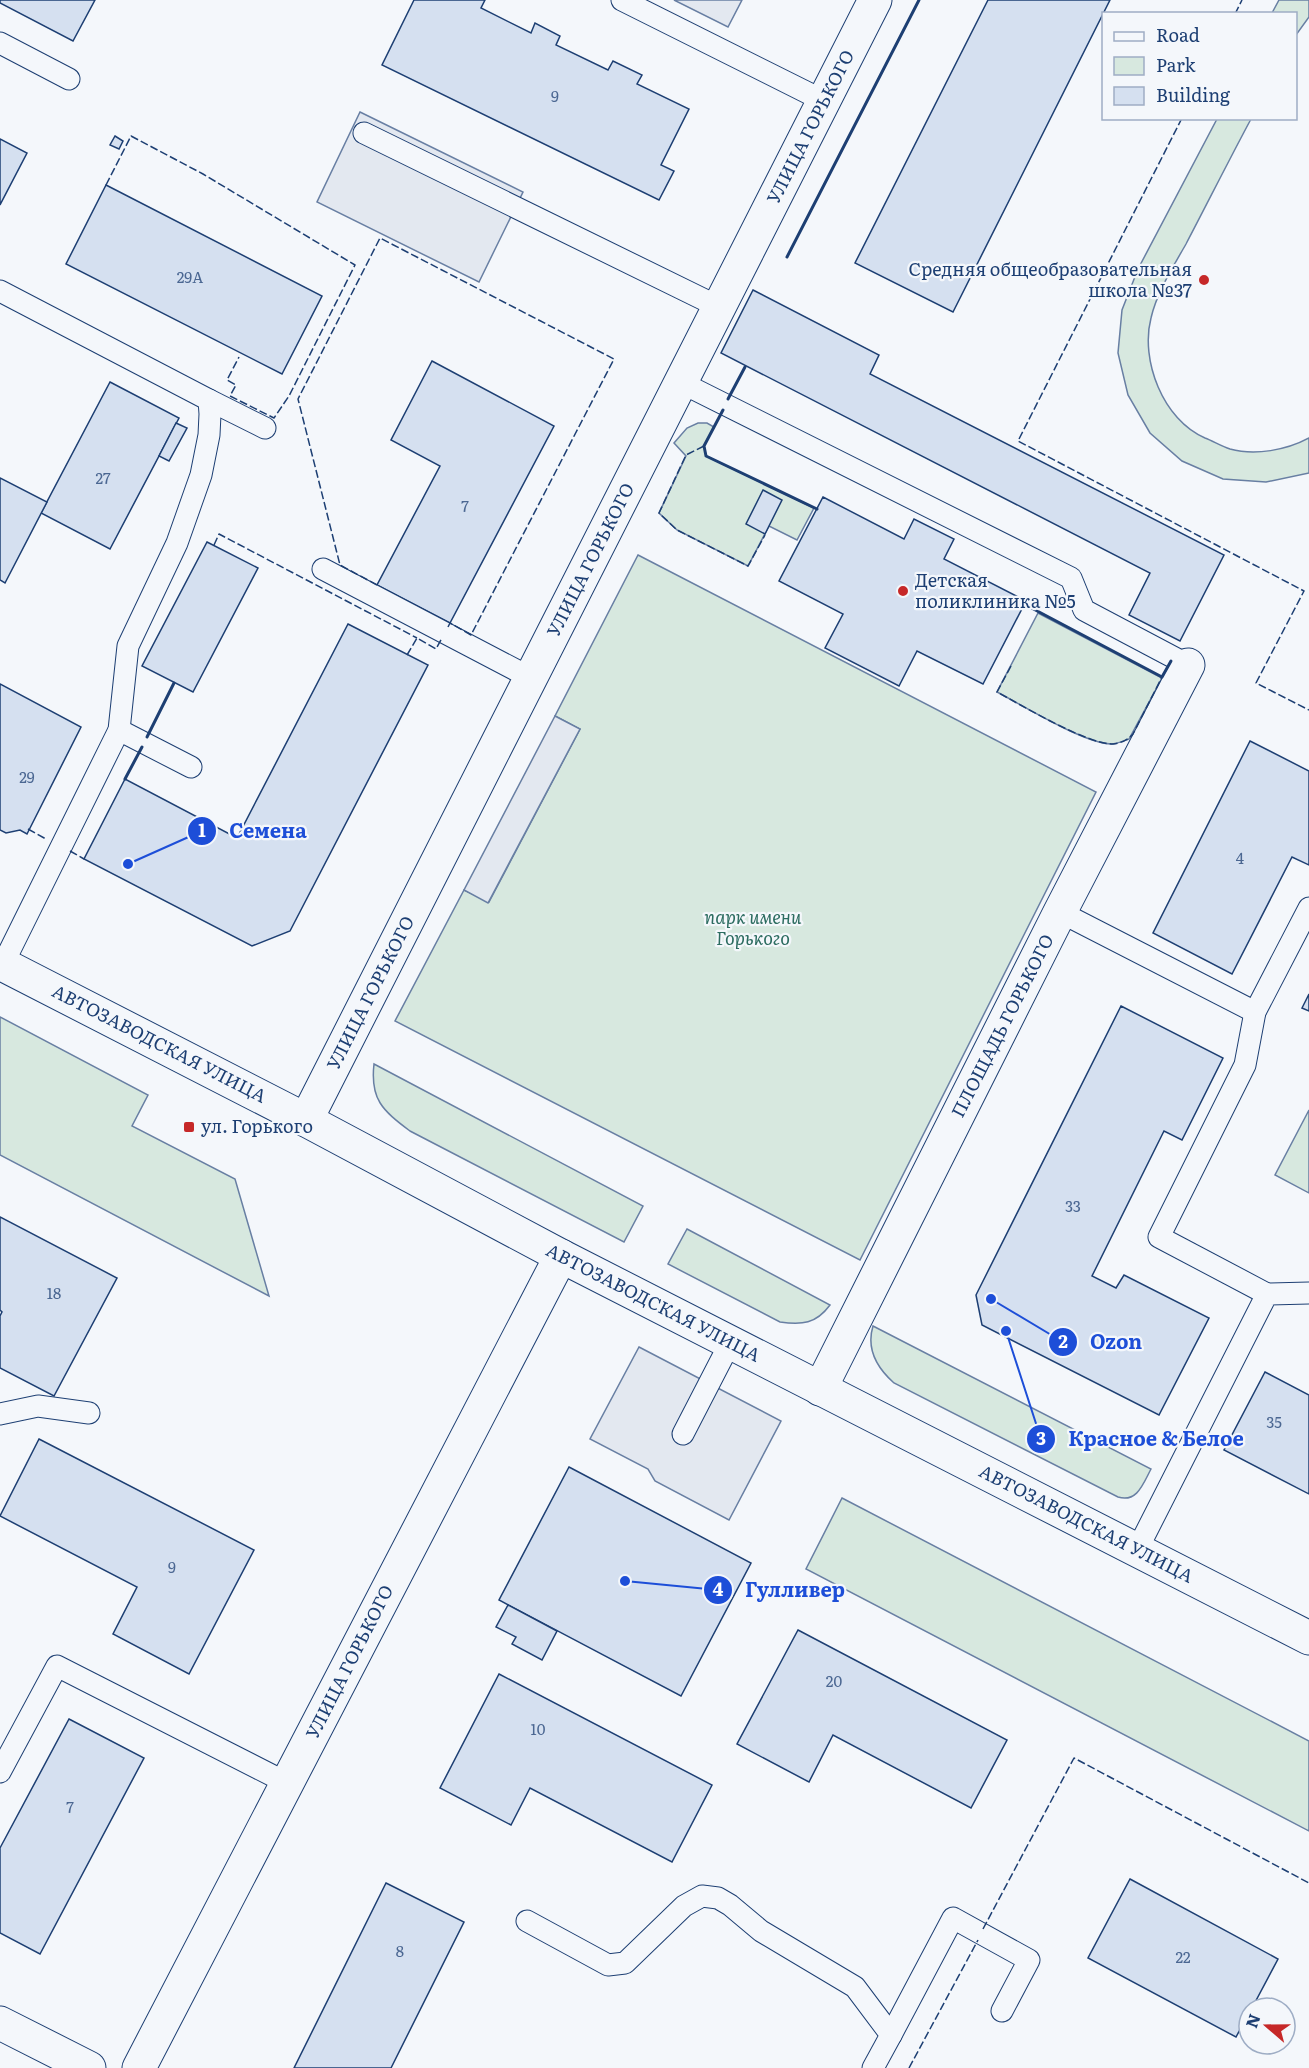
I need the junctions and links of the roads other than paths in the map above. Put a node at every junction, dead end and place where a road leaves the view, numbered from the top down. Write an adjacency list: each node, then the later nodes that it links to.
1 (622, 0): 5 (lane)
2 (875, 0): 5 (street, УЛИЦА ГОРЬКОГО)
3 (0, 43): 4 (lane)
4 (69, 79)
5 (824, 101): 8 (street, УЛИЦА ГОРЬКОГО)
6 (364, 133): 8 (lane)
7 (0, 291): 10 (lane)
8 (719, 307): 9 (street, УЛИЦА ГОРЬКОГО)
9 (680, 382): 13 (lane); 14 (street, УЛИЦА ГОРЬКОГО)
10 (209, 400): 11 (lane); 15 (lane)
11 (265, 428)
12 (323, 568): 14 (lane)
13 (1188, 665): 18 (street, ПЛОЩАДЬ ГОРЬКОГО)
14 (531, 678): 21 (street, УЛИЦА ГОРЬКОГО)
15 (119, 730): 16 (lane); 19 (lane)
16 (191, 766)
17 (1309, 908): 20 (lane)
18 (1060, 912): 20 (lane); 26 (street, ПЛОЩАДЬ ГОРЬКОГО)
19 (1, 964): 21 (street, АВТОЗАВОДСКАЯ УЛИЦА)
20 (1255, 1012): 24 (lane)
21 (306, 1120): 22 (street, АВТОЗАВОДСКАЯ УЛИЦА)
22 (561, 1256): 25 (street, АВТОЗАВОДСКАЯ УЛИЦА); 33 (street, УЛИЦА ГОРЬКОГО)
23 (1309, 1293): 24 (lane)
24 (1267, 1294): 30 (lane)
25 (730, 1343): 26 (street, АВТОЗАВОДСКАЯ УЛИЦА); 29 (lane)
26 (820, 1389): 30 (street, АВТОЗАВОДСКАЯ УЛИЦА)
27 (89, 1413): 28 (lane)
28 (0, 1414)
29 (682, 1434)
30 (1137, 1551): 31 (street, АВТОЗАВОДСКАЯ УЛИЦА)
31 (1309, 1638)
32 (0, 1772): 33 (lane)
33 (287, 1783): 39 (street, УЛИЦА ГОРЬКОГО)
34 (527, 1921): 37 (lane)
35 (1002, 2011): 37 (lane)
36 (0, 2023): 38 (street)
37 (891, 2035): 40 (lane)
38 (89, 2068)
39 (139, 2068)
40 (873, 2068)

